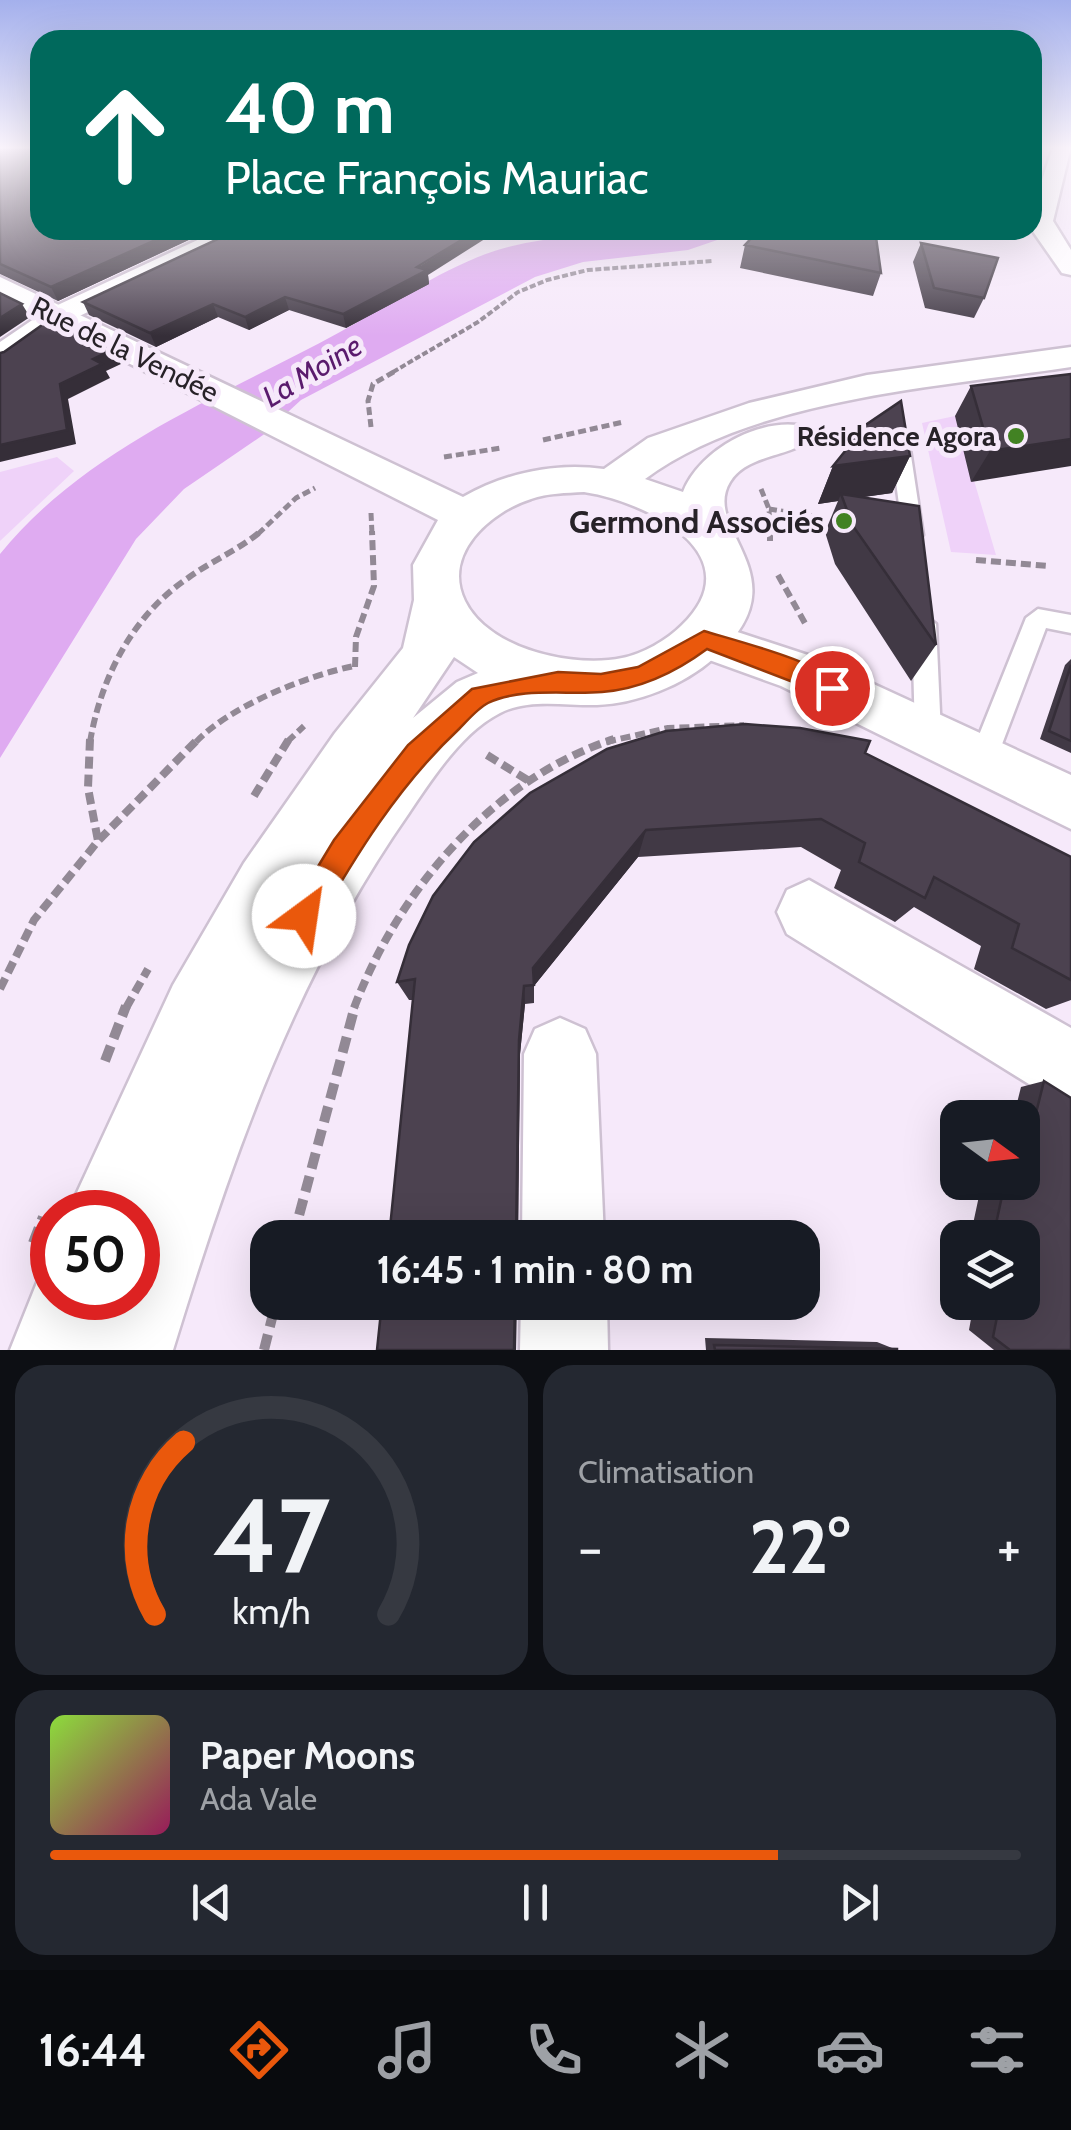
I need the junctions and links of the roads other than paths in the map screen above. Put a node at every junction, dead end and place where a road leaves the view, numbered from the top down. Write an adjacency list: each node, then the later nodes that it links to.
1 (1042, 225): 3 (street)
2 (218, 240): 5 (street)
3 (1071, 267)
4 (3, 290): 5 (main road, Rue de la Vendée)
5 (57, 316): 6 (street); 11 (main road, Rue de la Vendée)
6 (0, 356)
7 (1071, 357): 10 (main road)
8 (1071, 379): 9 (main road)
9 (894, 412): 12 (main road); 13 (lane)
10 (613, 482): 11 (main road); 12 (main road)
11 (466, 516): 14 (main road)
12 (704, 528): 17 (main road)
13 (917, 566)
14 (439, 599): 18 (main road); 25 (main road)
15 (921, 603): 19 (lane)
16 (1071, 624): 20 (lane)
17 (704, 640): 18 (main road); 19 (street)
18 (558, 681): 30 (main road)
19 (928, 734): 20 (street)
20 (983, 760): 21 (street)
21 (1071, 803)
22 (809, 912): 24 (street)
23 (560, 1054): 26 (street)
24 (1071, 1068)
25 (122, 1190)
26 (563, 1220)
27 (69, 1320): 29 (main road)
28 (564, 1320): 31 (street)
29 (59, 1350)
30 (124, 1350)
31 (564, 1350)

